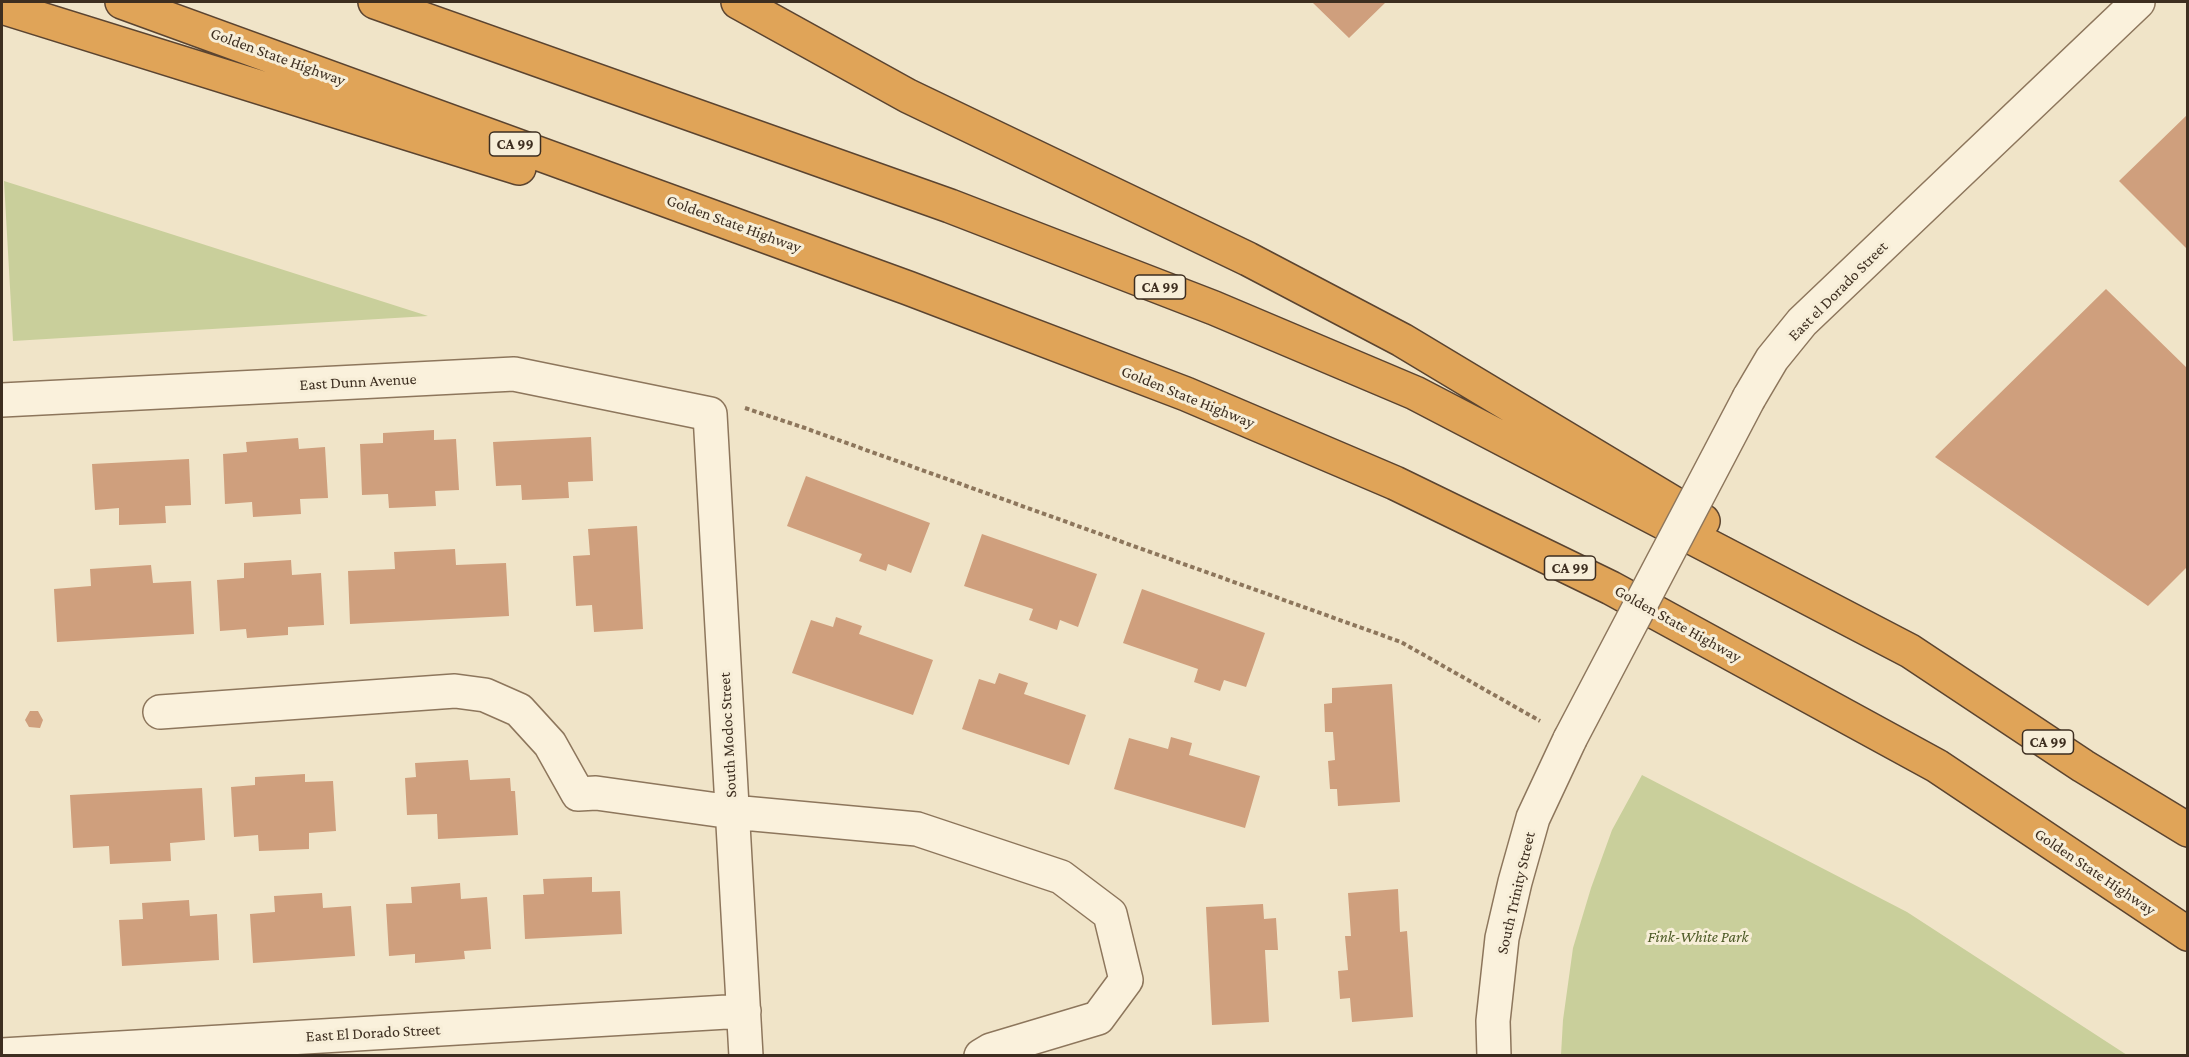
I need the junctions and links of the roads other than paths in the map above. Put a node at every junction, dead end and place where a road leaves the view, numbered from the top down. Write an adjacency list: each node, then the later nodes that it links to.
1 (122, 2): 6 (highway, Golden State Highway / CA 99)
2 (375, 2): 9 (highway, CA 99)
3 (738, 2): 9 (highway)
4 (2138, 2): 11 (street, East el Dorado Street, bridge)
5 (2, 7): 6 (highway)
6 (908, 288): 14 (highway, Golden State Highway / CA 99)
7 (2, 400): 8 (street, East Dunn Avenue)
8 (710, 414): 12 (street, South Modoc Street)
9 (1910, 651): 13 (highway, CA 99)
10 (160, 712): 12 (street)
11 (1570, 738): 19 (street, South Trinity Street)
12 (732, 812): 15 (street, South Modoc Street); 18 (street)
13 (2187, 830)
14 (2187, 934)
15 (744, 1011): 16 (street, East El Dorado Street); 17 (street, South Modoc Street)
16 (2, 1055)
17 (746, 1056)
18 (981, 1056)
19 (1494, 1056)

